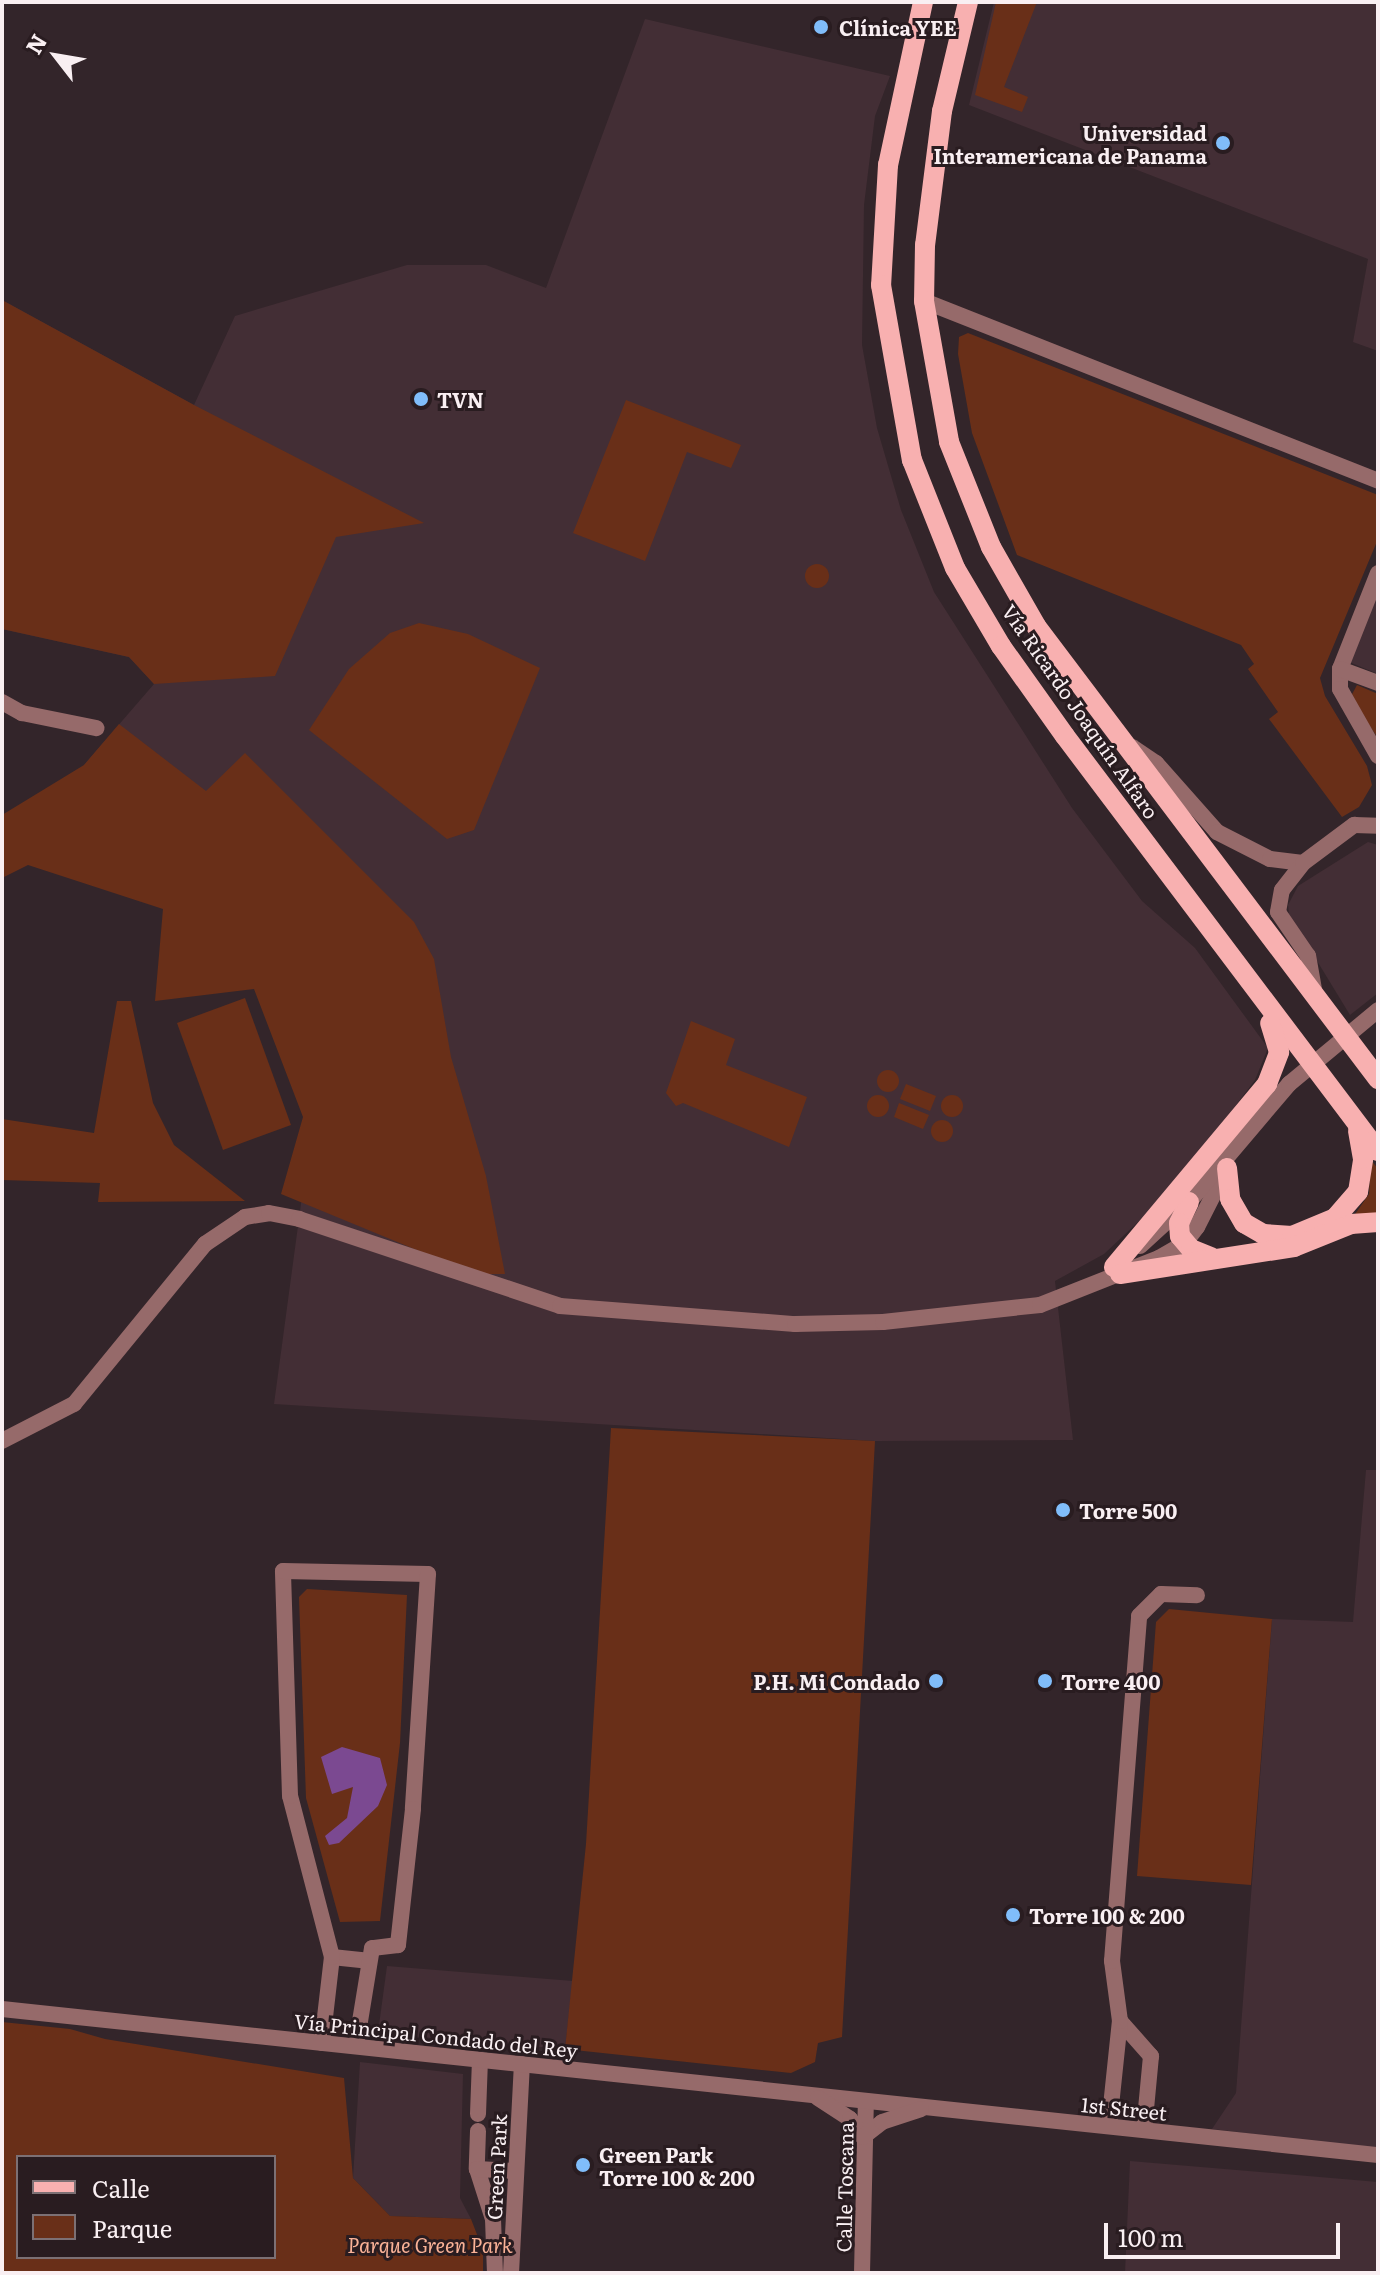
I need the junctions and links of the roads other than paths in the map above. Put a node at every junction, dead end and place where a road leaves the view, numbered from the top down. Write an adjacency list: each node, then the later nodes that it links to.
1 (923, 2): 14 (main road, Vía Ricardo Joaquín Alfaro)
2 (968, 2): 3 (main road, Vía Ricardo Joaquín Alfaro)
3 (924, 301): 4 (street); 10 (main road, Vía Ricardo Joaquín Alfaro)
4 (1378, 481)
5 (1378, 573): 6 (street)
6 (1340, 669): 7 (street); 11 (street)
7 (1378, 683)
8 (2, 702): 9 (street)
9 (96, 728)
10 (1124, 741): 13 (street); 15 (main road, Vía Ricardo Joaquín Alfaro)
11 (1378, 756)
12 (1376, 820): 13 (street)
13 (1303, 863): 15 (street)
14 (1244, 978): 20 (main road, Vía Ricardo Joaquín Alfaro); 28 (main road)
15 (1316, 996): 17 (main road, Vía Ricardo Joaquín Alfaro)
16 (1378, 1010): 21 (street)
17 (1358, 1050): 18 (street); 19 (main road, Vía Ricardo Joaquín Alfaro)
18 (1378, 1062)
19 (1378, 1079)
20 (1357, 1126): 22 (main road, Vía Ricardo Joaquín Alfaro); 23 (main road)
21 (1242, 1141): 23 (street); 24 (street)
22 (1378, 1151)
23 (1227, 1168): 26 (street)
24 (1189, 1202): 26 (main road); 28 (street)
25 (1378, 1222): 27 (main road)
26 (1185, 1243): 27 (main road); 28 (street)
27 (1215, 1258): 28 (main road)
28 (1117, 1271): 29 (street)
29 (2, 1441)
30 (1197, 1595): 34 (street)
31 (332, 1957): 32 (street); 32 (street); 35 (street)
32 (368, 1961): 36 (street)
33 (2, 2009): 35 (street, Vía Principal Condado del Rey)
34 (1120, 2021): 42 (street); 43 (street)
35 (322, 2043): 36 (street, Vía Principal Condado del Rey)
36 (356, 2046): 37 (street, Vía Principal Condado del Rey)
37 (480, 2060): 38 (street, Vía Principal Condado del Rey); 46 (street, Green Park)
38 (522, 2064): 39 (street, Vía Principal Condado del Rey); 47 (street, Green Park)
39 (814, 2095): 40 (street, Vía Principal Condado del Rey); 44 (street)
40 (866, 2101): 41 (street, 1st Street); 44 (street, Calle Toscana)
41 (927, 2107): 42 (street, 1st Street); 44 (street)
42 (1109, 2125): 43 (street, 1st Street)
43 (1144, 2130): 45 (street, 1st Street)
44 (863, 2137): 50 (street, Calle Toscana)
45 (1378, 2155)
46 (477, 2169): 47 (street); 48 (street, Green Park)
47 (516, 2171): 49 (street, Green Park)
48 (495, 2273)
49 (511, 2273)
50 (862, 2273)

